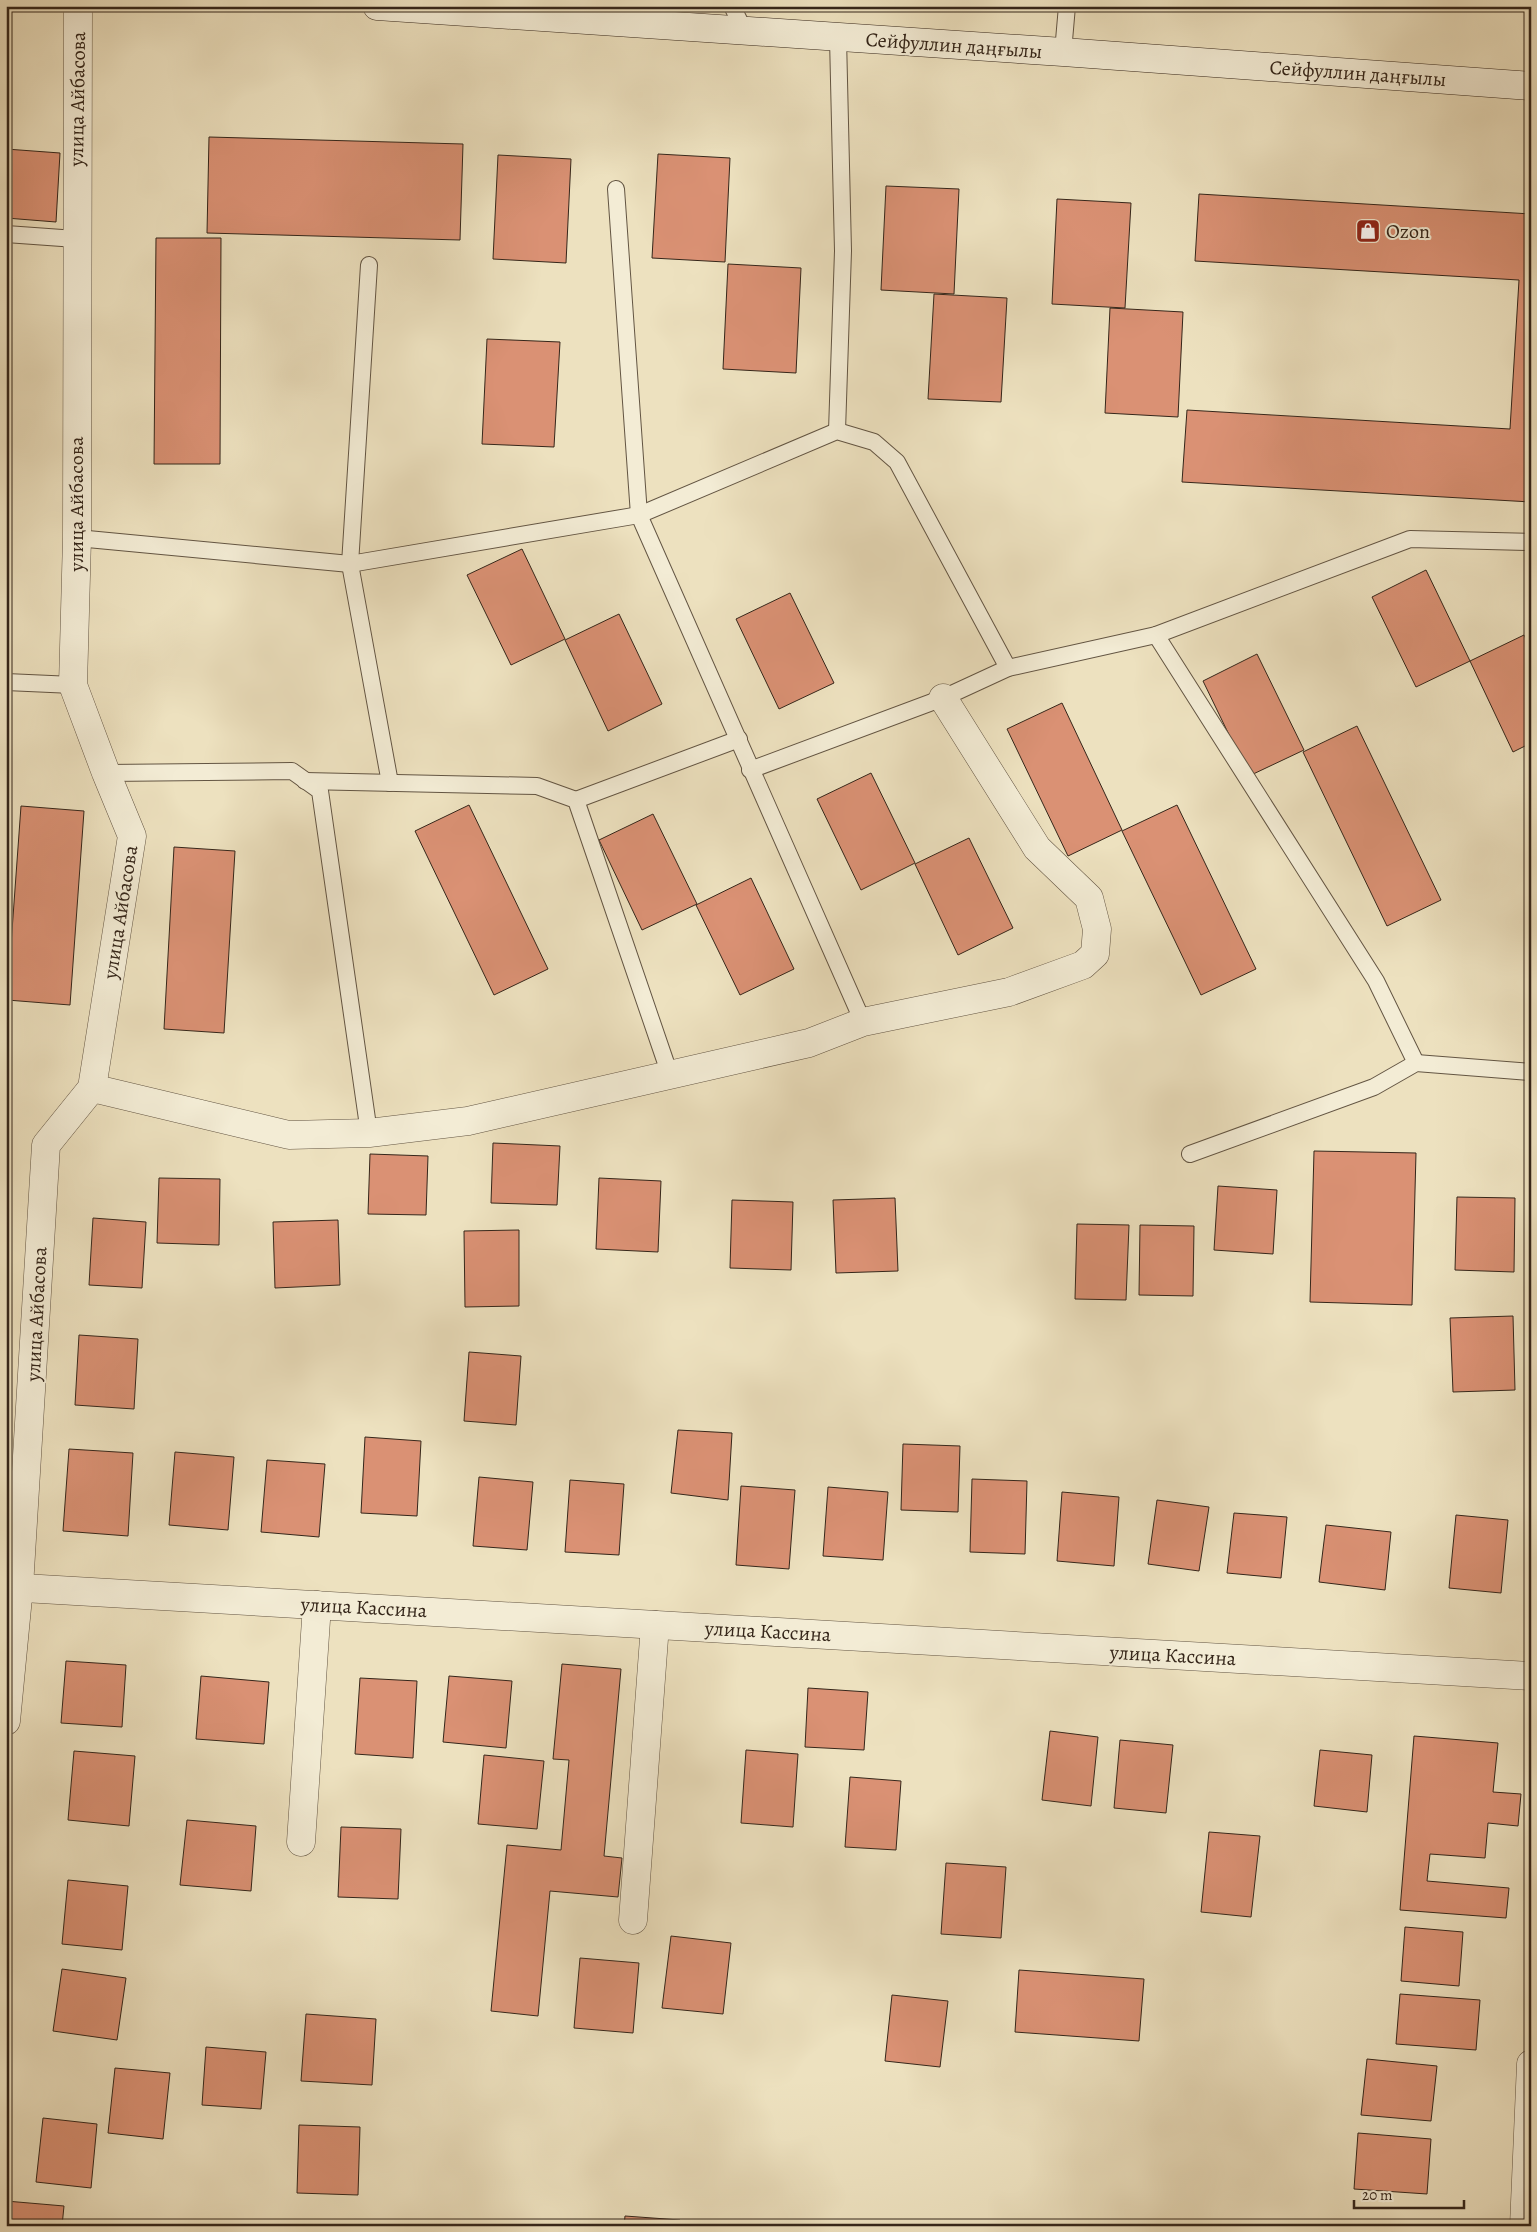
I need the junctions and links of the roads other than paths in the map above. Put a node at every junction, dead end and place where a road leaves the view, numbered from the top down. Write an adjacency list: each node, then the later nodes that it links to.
1 (78, 6): 11 (street, улица Айбасова)
2 (378, 6): 5 (street, Сейфуллин даңғылы)
3 (732, 6): 5 (lane)
4 (1067, 6): 7 (lane)
5 (745, 32): 6 (street, Сейфуллин даңғылы)
6 (838, 38): 7 (street, Сейфуллин даңғылы); 13 (lane)
7 (1064, 52): 8 (street, Сейфуллин даңғылы)
8 (1531, 86)
9 (616, 189): 14 (lane)
10 (6, 234): 11 (lane)
11 (76, 239): 15 (street, улица Айбасова)
12 (369, 265): 17 (lane)
13 (837, 432): 14 (lane); 19 (lane)
14 (639, 515): 17 (lane); 23 (lane)
15 (77, 538): 17 (lane); 21 (street, улица Айбасова)
16 (1531, 542): 18 (lane)
17 (350, 564): 27 (lane)
18 (1156, 635): 19 (lane); 30 (lane)
19 (1008, 668): 22 (lane)
20 (6, 682): 21 (lane)
21 (73, 685): 25 (street, улица Айбасова)
22 (943, 698): 24 (lane); 29 (street)
23 (740, 739): 24 (lane); 28 (lane)
24 (750, 770): 29 (lane)
25 (106, 773): 26 (lane); 33 (street, улица Айбасова)
26 (305, 781): 27 (lane); 34 (lane)
27 (390, 782): 28 (lane)
28 (576, 800): 32 (lane)
29 (862, 1022): 32 (street)
30 (1416, 1063): 31 (lane); 35 (lane)
31 (1531, 1072)
32 (670, 1075): 34 (street)
33 (92, 1088): 34 (street); 36 (street, улица Айбасова)
34 (370, 1133)
35 (1190, 1154)
36 (13, 1587): 37 (street, улица Кассина); 40 (street, улица Айбасова)
37 (317, 1604): 38 (street, улица Кассина); 41 (street)
38 (655, 1625): 39 (street, улица Кассина); 42 (street)
39 (1531, 1676)
40 (6, 1720)
41 (301, 1842)
42 (634, 1920)
43 (1531, 2064): 44 (street)
44 (1524, 2226)

